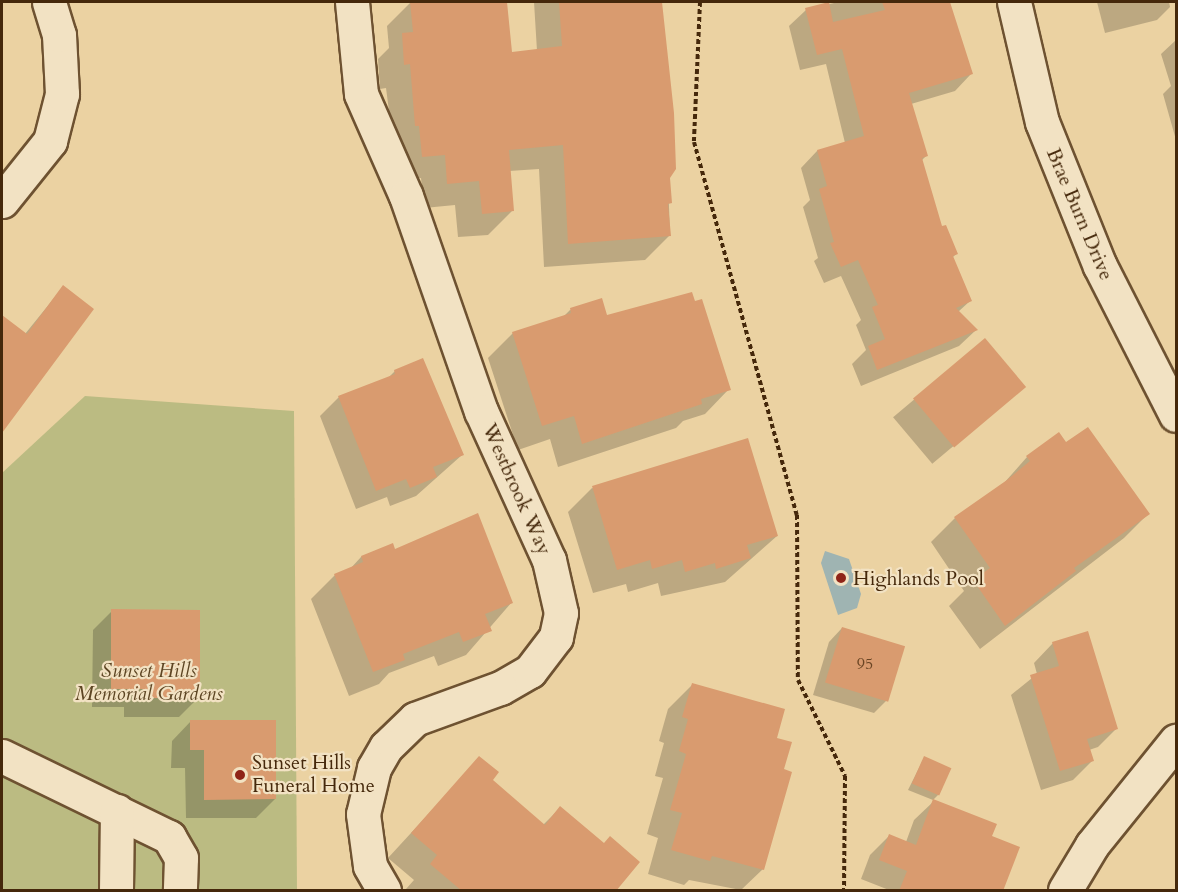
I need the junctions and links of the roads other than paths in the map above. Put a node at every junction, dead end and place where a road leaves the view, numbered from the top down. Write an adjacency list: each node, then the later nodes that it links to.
1 (49, 2): 4 (street)
2 (352, 2): 11 (street, Westbrook Way)
3 (1014, 2): 5 (street, Brae Burn Drive)
4 (2, 201)
5 (1176, 415)
6 (1176, 741): 12 (street)
7 (2, 756): 8 (street)
8 (117, 812): 9 (street); 10 (street)
9 (116, 891)
10 (180, 891)
11 (384, 891)
12 (1065, 891)

